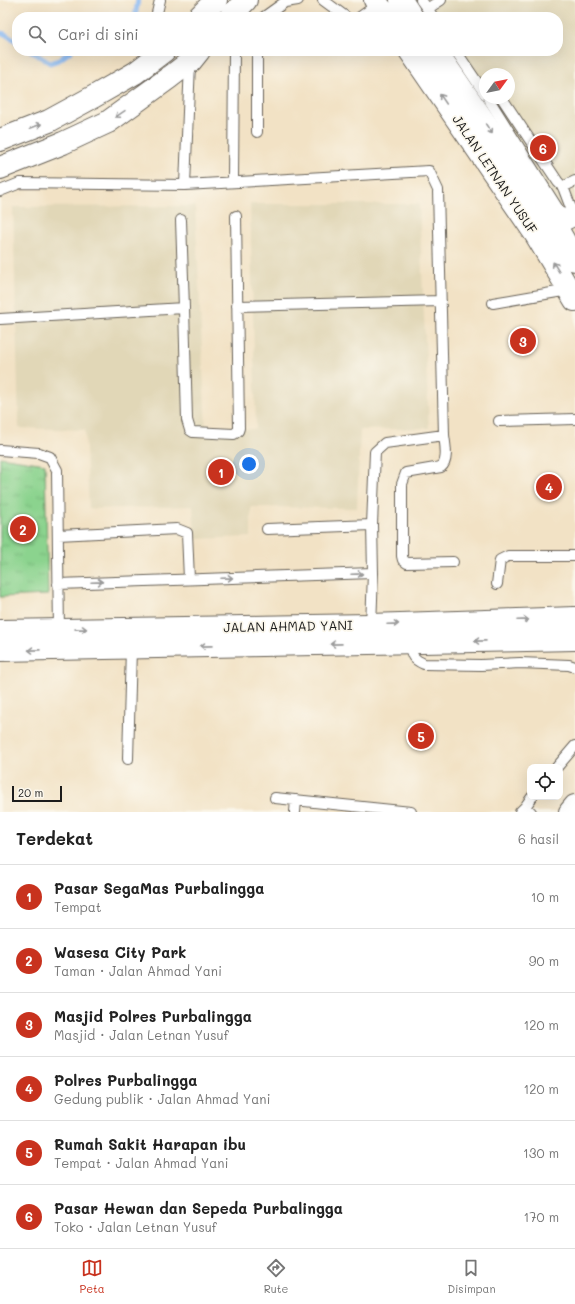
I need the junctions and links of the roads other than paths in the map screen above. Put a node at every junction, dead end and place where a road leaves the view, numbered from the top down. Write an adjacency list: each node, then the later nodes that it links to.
1 (160, 0): 9 (lane)
2 (216, 0): 10 (main road)
3 (298, 0): 11 (lane)
4 (323, 0): 12 (lane)
5 (401, 0): 14 (main road)
6 (420, 0): 15 (lane)
7 (441, 0): 16 (lane)
8 (380, 7): 13 (lane)
9 (157, 12)
10 (204, 12)
11 (271, 12)
12 (339, 12)
13 (370, 12)
14 (421, 12)
15 (423, 12)
16 (426, 12)
17 (157, 56): 28 (main road, one-way to 17)
18 (195, 56): 29 (main road, one-way to 29); 32 (lane)
19 (234, 56): 30 (lane)
20 (258, 56): 27 (lane)
21 (414, 56): 37 (main road, JALAN LETNAN YUSUF, one-way to 21)
22 (440, 56): 37 (main road, JALAN LETNAN YUSUF, one-way to 37)
23 (459, 56): 24 (lane)
24 (479, 85)
25 (492, 104): 37 (lane)
26 (506, 104): 33 (lane)
27 (257, 132)
28 (0, 140)
29 (0, 168)
30 (233, 181): 32 (lane); 40 (lane)
31 (575, 181): 33 (lane)
32 (185, 185): 34 (lane)
33 (563, 187): 37 (lane)
34 (0, 191)
35 (236, 216): 42 (lane)
36 (181, 220): 43 (lane)
37 (561, 222): 38 (main road, JALAN LETNAN YUSUF); 39 (main road, JALAN LETNAN YUSUF, one-way to 37)
38 (575, 260)
39 (572, 295): 41 (lane)
40 (441, 300): 42 (lane); 47 (lane)
41 (493, 303)
42 (238, 306): 43 (lane)
43 (184, 308): 44 (lane)
44 (0, 319)
45 (575, 419): 46 (lane)
46 (499, 421)
47 (444, 435): 49 (lane); 53 (lane)
48 (0, 450): 51 (lane)
49 (372, 525): 50 (lane); 54 (lane)
50 (267, 529)
51 (58, 535): 55 (lane); 56 (lane)
52 (575, 556): 57 (lane)
53 (453, 562)
54 (373, 573): 55 (lane, one-way to 54); 60 (lane)
55 (189, 579): 56 (lane, one-way to 55)
56 (58, 584): 61 (lane)
57 (497, 584)
58 (575, 618): 60 (main road, JALAN AHMAD YANI, one-way to 58)
59 (0, 631): 61 (main road, JALAN AHMAD YANI)
60 (370, 634): 61 (main road, JALAN AHMAD YANI, one-way to 60); 63 (main road, JALAN AHMAD YANI); 64 (main road, JALAN AHMAD YANI, one-way to 64)
61 (59, 639): 64 (main road, JALAN AHMAD YANI); 65 (main road, JALAN AHMAD YANI, one-way to 65)
62 (575, 639): 63 (main road, JALAN AHMAD YANI, one-way to 63)
63 (409, 642): 66 (lane)
64 (131, 648): 68 (lane)
65 (0, 650)
66 (575, 667)
67 (575, 746): 69 (lane)
68 (128, 759)
69 (560, 764)
70 (275, 798): 71 (lane)
71 (296, 800): 75 (lane); 76 (lane)
72 (530, 800): 74 (lane)
73 (575, 806): 77 (main road)
74 (525, 810)
75 (295, 812)
76 (405, 812)
77 (570, 812)

